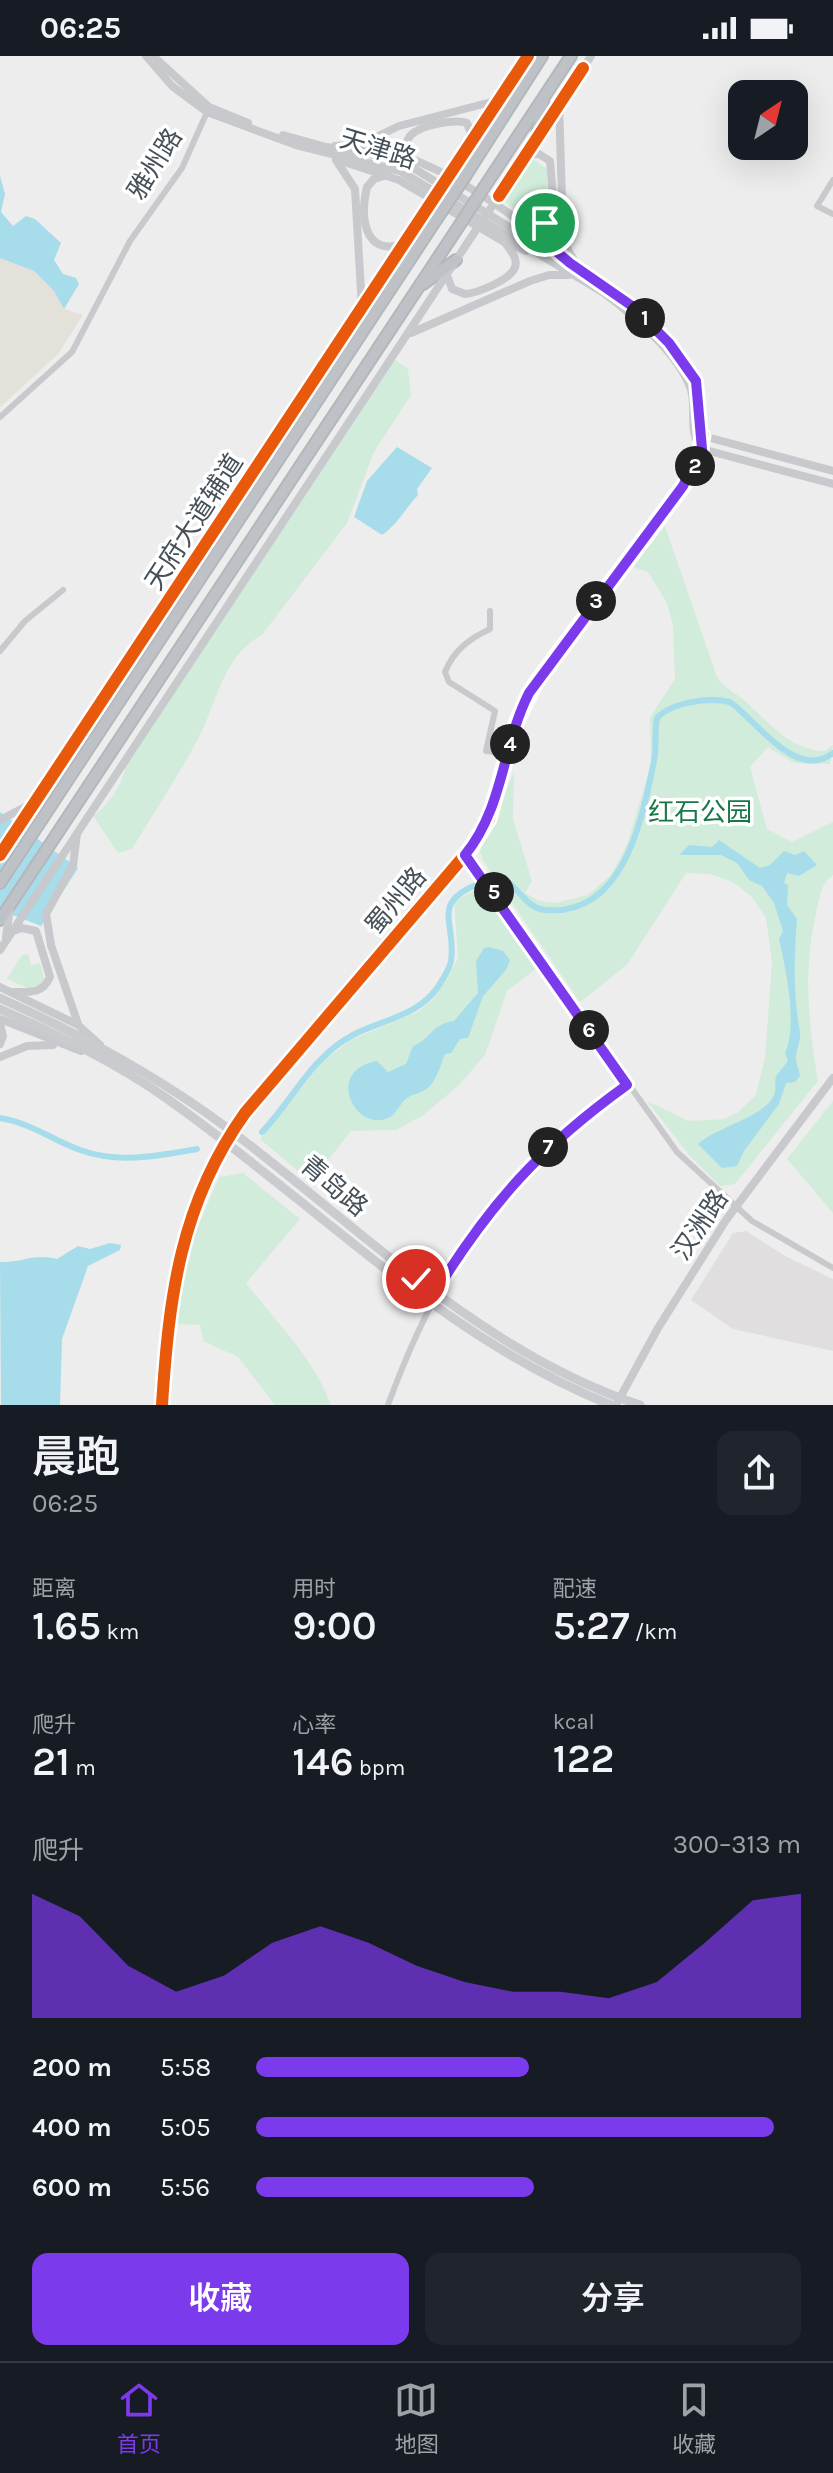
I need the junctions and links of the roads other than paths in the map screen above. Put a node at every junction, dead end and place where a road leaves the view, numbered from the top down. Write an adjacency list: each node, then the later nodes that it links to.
1 (146, 56): 11 (street, 天津路)
2 (153, 56): 11 (street, 天津路)
3 (542, 56): 7 (highway)
4 (571, 56): 8 (highway)
5 (591, 56): 10 (street)
6 (527, 58): 9 (street, 天府大道辅道)
7 (527, 79): 9 (highway); 30 (highway, bridge)
8 (545, 95): 13 (highway); 31 (highway, bridge)
9 (499, 100): 12 (street, 天府大道辅道); 14 (street)
10 (559, 104): 13 (street); 29 (street)
11 (208, 110): 15 (street, 天津路); 34 (street, 雅州路)
12 (473, 139): 16 (street); 24 (street, 天府大道辅道, bridge)
13 (536, 139): 17 (street)
14 (364, 143): 15 (street); 16 (street)
15 (325, 150): 18 (street); 26 (street, 天津路); 27 (street, 天津路)
16 (404, 154): 22 (street)
17 (526, 155): 22 (street); 25 (street, bridge)
18 (335, 159): 19 (street); 32 (street)
19 (388, 175): 23 (street); 24 (street)
20 (833, 180): 21 (street)
21 (833, 214)
22 (527, 227): 27 (street)
23 (506, 243): 26 (street); 28 (street)
24 (404, 244): 30 (highway); 32 (street, 天府大道辅道)
25 (456, 260): 28 (street); 31 (highway)
26 (547, 260): 29 (street, 天津路)
27 (570, 263): 29 (street, 天津路)
28 (448, 273): 33 (street)
29 (579, 274): 33 (street); 35 (street, 天津路); 36 (street, 天津路)
30 (399, 275): 48 (highway)
31 (418, 287): 49 (highway)
32 (362, 308): 43 (street, 天府大道辅道)
33 (404, 338): 45 (street)
34 (0, 417)
35 (703, 436): 36 (street, 蜀州路); 37 (street)
36 (702, 449): 38 (street); 42 (street, 蜀州路)
37 (833, 471)
38 (833, 484)
39 (63, 590): 41 (street)
40 (490, 611): 42 (street)
41 (0, 651)
42 (507, 754): 47 (street, 蜀州路)
43 (35, 801): 44 (street); 46 (street, 天府大道辅道)
44 (1, 819)
45 (77, 834): 49 (street); 56 (street, bridge)
46 (0, 855)
47 (465, 855): 62 (street); 64 (street, 蜀州路)
48 (0, 883)
49 (9, 921): 50 (street); 50 (street); 52 (street)
50 (3, 946)
51 (0, 987): 52 (street)
52 (13, 992): 56 (street)
53 (0, 998): 59 (main road, 青岛路)
54 (0, 1009): 59 (main road, 青岛路)
55 (0, 1022): 57 (street); 58 (street)
56 (78, 1025): 59 (street)
57 (0, 1044)
58 (63, 1046): 59 (street); 60 (street)
59 (98, 1050): 63 (main road, 青岛路)
60 (0, 1057)
61 (833, 1078): 66 (street, 汉洲路)
62 (627, 1085): 66 (street); 68 (street)
63 (169, 1093): 64 (main road, 青岛路); 65 (main road, 青岛路)
64 (232, 1131): 65 (street, 蜀州路); 68 (main road, 青岛路)
65 (225, 1143): 68 (main road, 青岛路); 70 (street, 蜀州路)
66 (734, 1208): 67 (street); 69 (street, 汉洲路)
67 (833, 1268)
68 (433, 1297): 69 (main road, 青岛路); 71 (street)
69 (616, 1403): 72 (main road, 青岛路)
70 (162, 1405)
71 (388, 1405)
72 (640, 1405)

